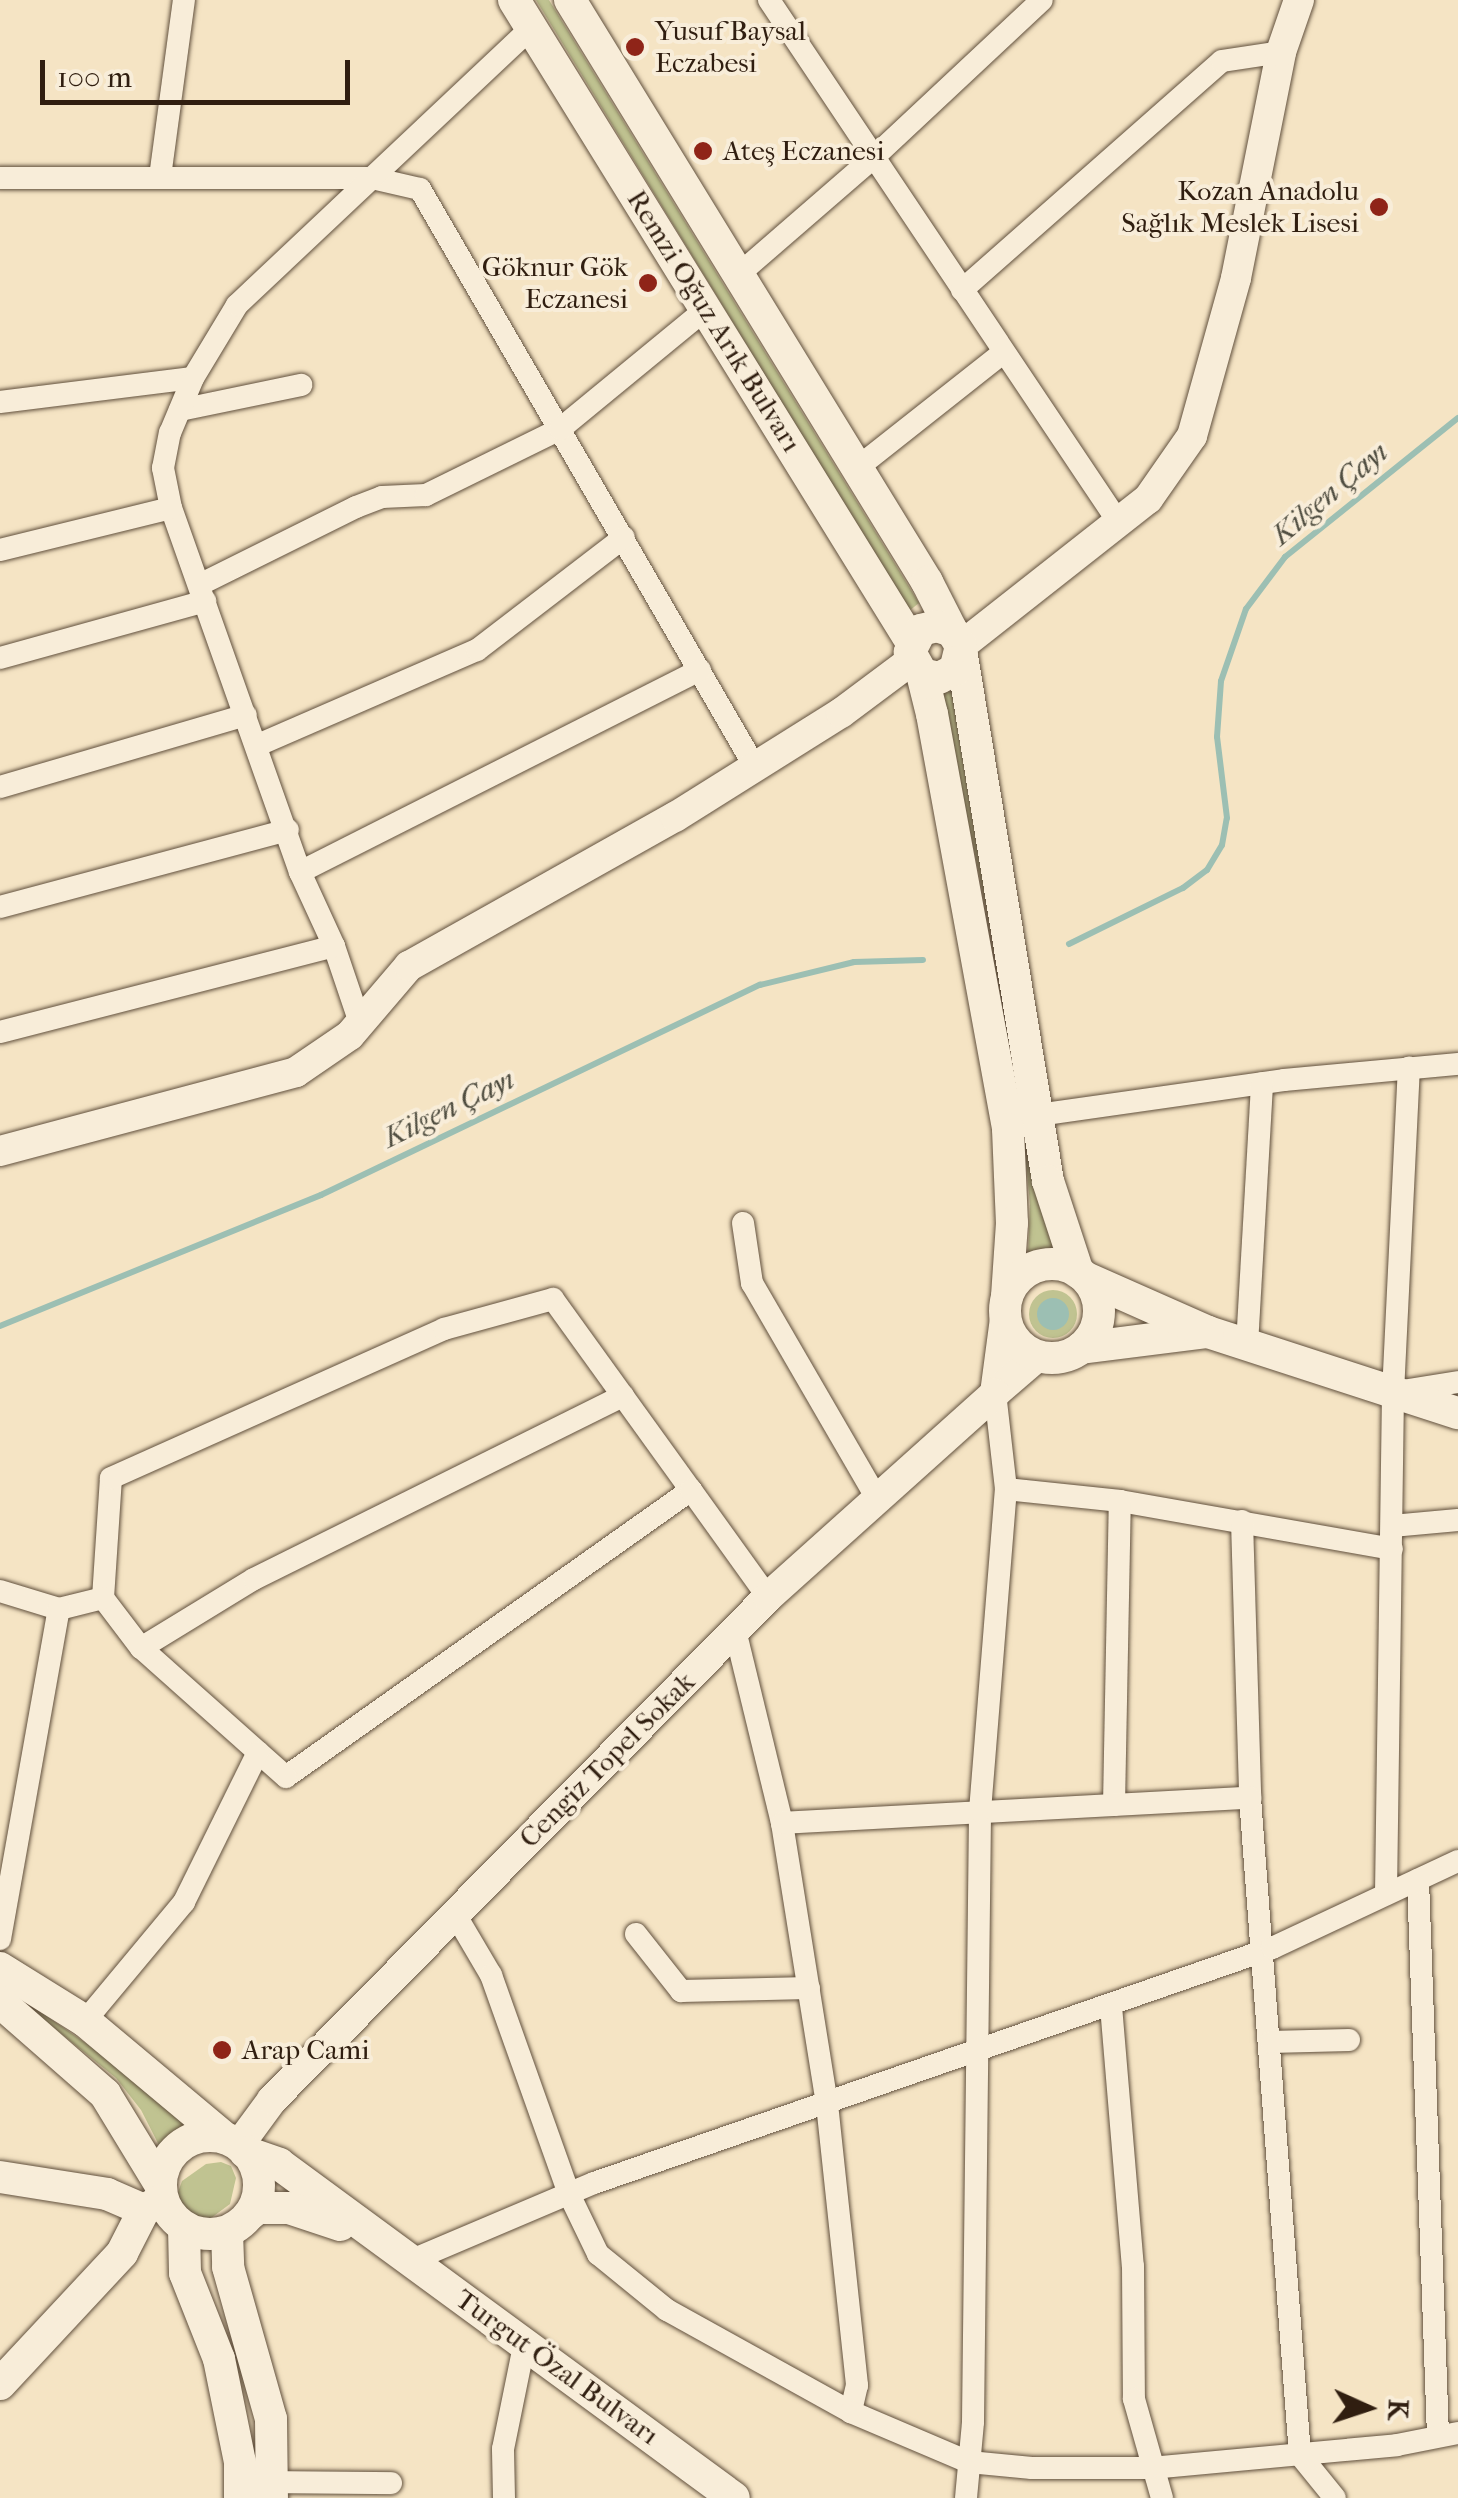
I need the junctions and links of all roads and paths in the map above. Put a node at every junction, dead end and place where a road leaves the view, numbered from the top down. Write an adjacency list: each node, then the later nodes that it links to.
1 (184, 0): 10 (street)
2 (570, 0): 12 (main road, Remzi Oğuz Arık Bulvarı)
3 (769, 0): 8 (street)
4 (1042, 0): 8 (street)
5 (1298, 0): 7 (street)
6 (522, 14): 11 (street); 14 (main road, Remzi Oğuz Arık Bulvarı)
7 (1281, 52): 13 (street); 23 (street)
8 (873, 158): 12 (street); 13 (street)
9 (0, 178): 10 (street)
10 (160, 178): 11 (street)
11 (372, 178): 16 (street); 20 (street)
12 (738, 274): 21 (main road, Remzi Oğuz Arık Bulvarı)
13 (962, 290): 15 (street)
14 (706, 309): 20 (street); 29 (main road, Remzi Oğuz Arık Bulvarı)
15 (1004, 352): 21 (street); 23 (street)
16 (193, 378): 18 (street); 19 (street)
17 (301, 385): 19 (street)
18 (0, 402)
19 (180, 410): 22 (street)
20 (560, 429): 24 (street); 26 (street)
21 (857, 468): 27 (main road, Remzi Oğuz Arık Bulvarı)
22 (171, 508): 25 (street); 26 (street)
23 (1119, 522): 27 (street)
24 (624, 537): 30 (street); 32 (street)
25 (0, 550)
26 (202, 593): 28 (street); 31 (street)
27 (958, 644): 29 (main road); 29 (main road); 44 (main road, Remzi Oğuz Arık Bulvarı)
28 (0, 658)
29 (915, 659): 33 (street); 48 (main road, Remzi Oğuz Arık Bulvarı)
30 (700, 670): 33 (street); 36 (street)
31 (246, 715): 32 (street); 34 (street)
32 (258, 745): 35 (street)
33 (755, 767): 39 (street)
34 (0, 787)
35 (288, 830): 36 (street); 37 (street)
36 (300, 872): 38 (street)
37 (0, 908)
38 (334, 946): 39 (street); 40 (street)
39 (360, 1023): 45 (street)
40 (0, 1032)
41 (1458, 1064): 42 (street)
42 (1410, 1067): 43 (street); 55 (street)
43 (1262, 1083): 44 (street); 50 (street)
44 (1038, 1116): 47 (main road, Remzi Oğuz Arık Bulvarı)
45 (0, 1151)
46 (744, 1223): 60 (street)
47 (1082, 1275): 48 (main road); 49 (main road); 51 (main road, Remzi Oğuz Arık Bulvarı)
48 (1007, 1304): 52 (main road); 54 (street)
49 (1208, 1332): 50 (main road); 51 (main road)
50 (1247, 1345): 55 (main road)
51 (1081, 1348): 52 (main road)
52 (1038, 1356): 54 (street, Cengiz Topel Sokak)
53 (1458, 1382): 55 (street)
54 (995, 1393): 58 (street); 60 (street, Cengiz Topel Sokak)
55 (1393, 1393): 57 (main road); 64 (street)
56 (623, 1396): 59 (street); 67 (street); 70 (street)
57 (1458, 1414)
58 (1006, 1489): 61 (street); 74 (street)
59 (692, 1490): 66 (street); 71 (street)
60 (877, 1499): 66 (street, Cengiz Topel Sokak)
61 (1120, 1501): 63 (street); 73 (street)
62 (1458, 1520): 64 (street)
63 (1242, 1521): 64 (street); 72 (street)
64 (1392, 1538): 78 (street)
65 (0, 1591): 68 (street)
66 (768, 1596): 69 (street, Cengiz Topel Sokak)
67 (103, 1598): 68 (street); 70 (street)
68 (60, 1609): 81 (street)
69 (735, 1630): 75 (street); 79 (street, Cengiz Topel Sokak)
70 (141, 1648): 71 (street)
71 (258, 1752): 87 (street)
72 (1250, 1798): 73 (street); 82 (street)
73 (1114, 1804): 74 (street)
74 (980, 1811): 75 (street); 90 (street)
75 (782, 1823): 84 (street)
76 (1458, 1861): 77 (street)
77 (1418, 1880): 78 (street); 102 (street)
78 (1386, 1894): 82 (street)
79 (455, 1914): 92 (street, Cengiz Topel Sokak); 94 (street)
80 (636, 1934): 84 (street)
81 (0, 1939)
82 (1264, 1951): 86 (street); 89 (street)
83 (0, 1968): 87 (main road, Turgut Özal Bulvarı)
84 (809, 1988): 91 (street)
85 (0, 2002): 95 (main road)
86 (1112, 2006): 90 (street); 105 (street)
87 (85, 2021): 92 (main road, Turgut Özal Bulvarı)
88 (1349, 2040): 89 (street)
89 (1271, 2042): 103 (street)
90 (978, 2053): 91 (street); 104 (street)
91 (827, 2104): 94 (street); 101 (street)
92 (236, 2145): 95 (main road); 96 (main road); 97 (main road, Turgut Özal Bulvarı)
93 (0, 2177): 95 (main road, Turgut Özal Bulvarı)
94 (569, 2194): 98 (street); 101 (street)
95 (166, 2209): 96 (main road, Turgut Özal Bulvarı); 100 (main road); 108 (main road)
96 (238, 2224): 97 (main road, Turgut Özal Bulvarı); 107 (main road)
97 (377, 2239): 98 (main road, Turgut Özal Bulvarı)
98 (410, 2261): 99 (main road, Turgut Özal Bulvarı)
99 (525, 2341): 109 (street); 110 (main road, Turgut Özal Bulvarı)
100 (0, 2384)
101 (850, 2412): 104 (street)
102 (1448, 2434): 103 (street)
103 (1300, 2454): 105 (street); 113 (street)
104 (969, 2462): 105 (street); 111 (street)
105 (1151, 2468): 112 (street)
106 (390, 2483): 107 (street)
107 (272, 2490)
108 (240, 2498)
109 (504, 2498)
110 (734, 2498)
111 (966, 2498)
112 (1162, 2498)
113 (1334, 2498)

